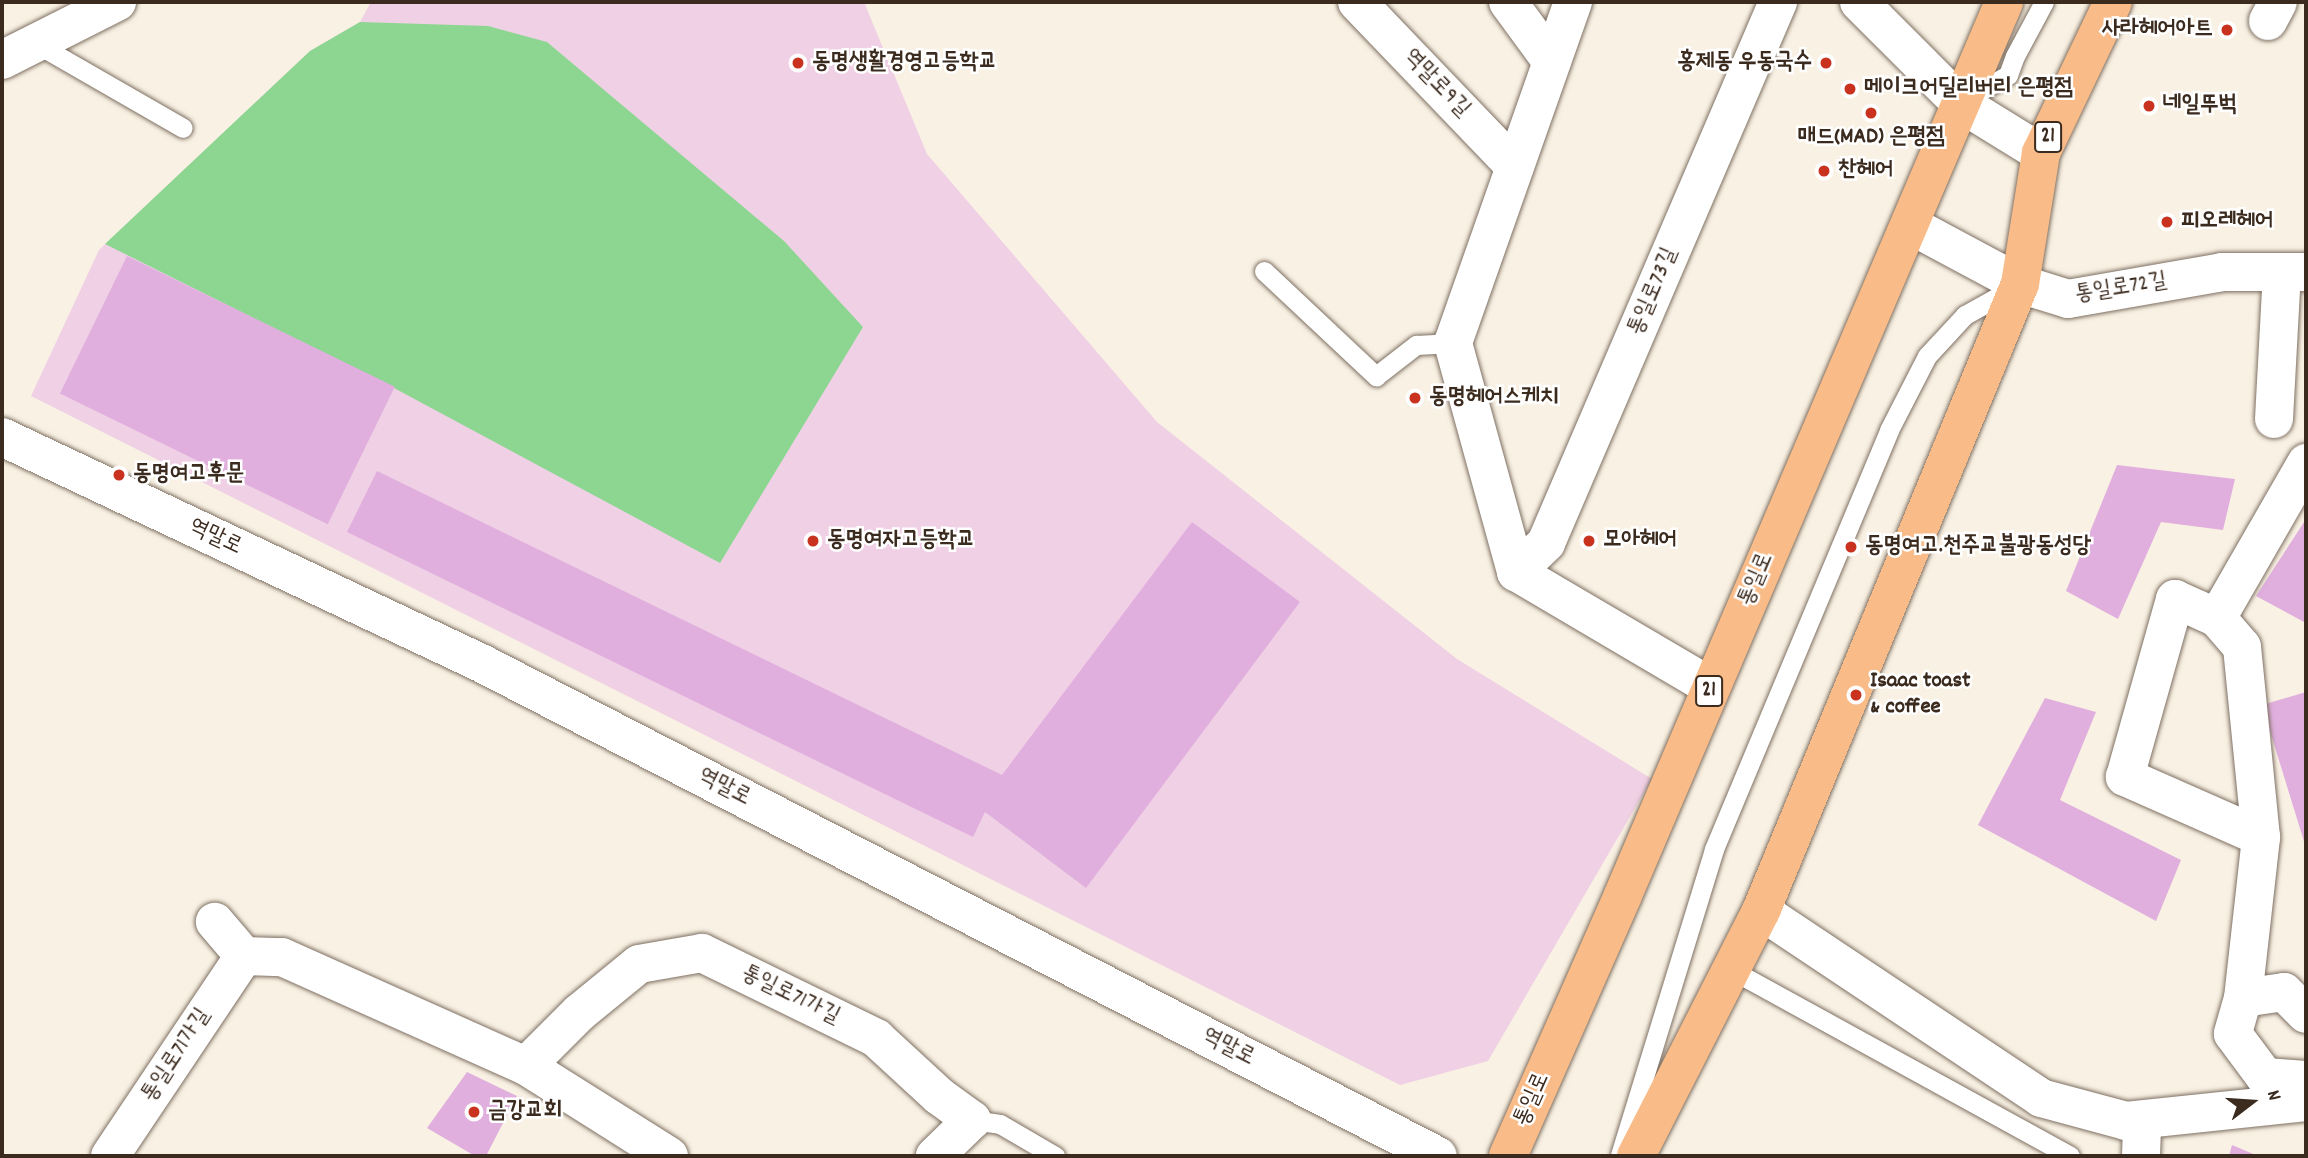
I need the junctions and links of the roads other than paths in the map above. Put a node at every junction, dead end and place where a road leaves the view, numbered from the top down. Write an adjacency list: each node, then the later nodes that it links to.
1 (117, 2): 10 (street)
2 (1357, 2): 16 (street, 역말로9길)
3 (1508, 2): 12 (street)
4 (1573, 2): 12 (street)
5 (1778, 2): 25 (street, 통일로73길)
6 (1858, 2): 13 (street)
7 (2004, 2): 13 (main road, 통일로 / 21)
8 (2044, 2): 13 (lane)
9 (2113, 2): 15 (main road, 21)
10 (37, 44): 11 (street); 14 (lane)
11 (2, 60)
12 (1552, 62): 16 (street)
13 (1960, 103): 15 (street); 17 (main road, 통일로 / 21)
14 (183, 128)
15 (2041, 153): 20 (main road, 21)
16 (1515, 167): 21 (street)
17 (1910, 225): 20 (street, 통일로72길); 27 (main road, 통일로 / 21)
18 (1264, 271): 21 (lane)
19 (2294, 272): 20 (street, 통일로72길); 22 (street)
20 (2020, 284): 29 (main road, 21); 46 (lane)
21 (1453, 343): 25 (street)
22 (2274, 419)
23 (2, 438): 44 (street, 역말로)
24 (2306, 463): 26 (street)
25 (1516, 572): 27 (street)
26 (2217, 618): 28 (street); 28 (street)
27 (1711, 687): 45 (main road, 통일로 / 21)
28 (2261, 837): 33 (street)
29 (1760, 911): 32 (main road, 21); 39 (street)
30 (215, 922): 31 (street)
31 (244, 956): 35 (street); 40 (street, 통일로71가길)
32 (1730, 969): 47 (main road, 21); 48 (lane)
33 (2243, 998): 34 (street); 36 (street)
34 (2306, 1014)
35 (526, 1066): 38 (street, 통일로71가길); 41 (street)
36 (2306, 1080)
37 (2306, 1102): 39 (street)
38 (972, 1120): 42 (street); 43 (lane, 통일로71가길)
39 (2141, 1138)
40 (110, 1156)
41 (669, 1156)
42 (935, 1156)
43 (1055, 1156)
44 (1438, 1156)
45 (1508, 1156)
46 (1619, 1156)
47 (1636, 1156)
48 (2070, 1156)

